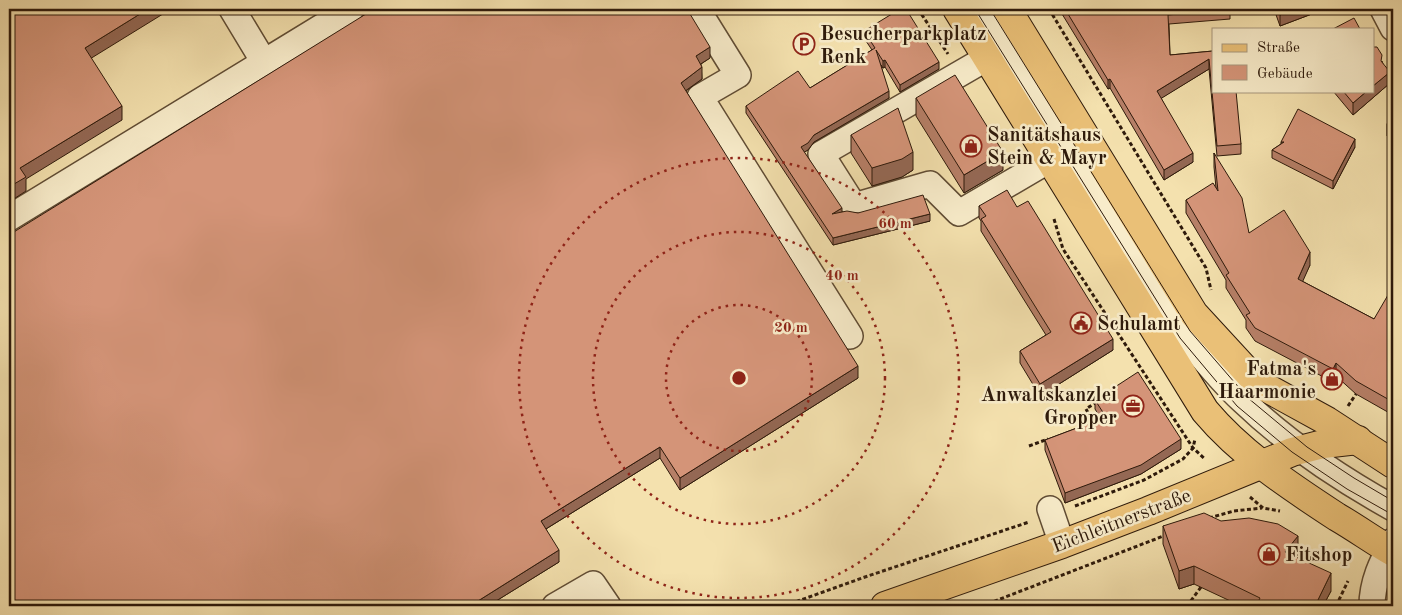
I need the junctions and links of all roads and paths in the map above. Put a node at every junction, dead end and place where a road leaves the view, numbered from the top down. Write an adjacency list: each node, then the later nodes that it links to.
1 (232, 9): 12 (street)
2 (351, 9): 12 (street)
3 (697, 9): 18 (street)
4 (918, 9): 13 (path)
5 (957, 9): 11 (main road)
6 (982, 9): 31 (street)
7 (1007, 9): 28 (main road)
8 (1049, 9): 17 (path)
9 (1383, 9): 10 (street)
10 (1393, 28)
11 (986, 58): 13 (street); 14 (main road)
12 (264, 62): 16 (street)
13 (962, 73): 14 (street)
14 (1051, 159): 32 (main road)
15 (1053, 216): 19 (path)
16 (9, 218)
17 (1212, 294)
18 (850, 336)
19 (1143, 370): 20 (path); 24 (path)
20 (1135, 376)
21 (1356, 394): 23 (path)
22 (1102, 398): 26 (path)
23 (1348, 406)
24 (1168, 411): 25 (path); 30 (path)
25 (1164, 414)
26 (1084, 426)
27 (1057, 436): 29 (path)
28 (1358, 440): 31 (main road, Eichleitnerstraße); 33 (main road)
29 (1029, 446)
30 (1193, 448): 34 (path); 37 (path, Eichleitnerstraße)
31 (1299, 449): 32 (main road, Eichleitnerstraße); 36 (street)
32 (1262, 464): 34 (main road, Eichleitnerstraße); 41 (main road)
33 (1393, 464)
34 (1228, 478): 40 (main road, Eichleitnerstraße)
35 (1263, 508): 38 (path, Eichleitnerstraße)
36 (1393, 508)
37 (1051, 511): 40 (street); 45 (path, Eichleitnerstraße)
38 (1208, 519)
39 (1172, 533): 47 (path, Eichleitnerstraße)
40 (1062, 544): 46 (main road, Eichleitnerstraße)
41 (1392, 547): 49 (street)
42 (1201, 587): 48 (path)
43 (555, 606): 44 (street)
44 (608, 606)
45 (784, 606)
46 (885, 606)
47 (982, 606)
48 (1187, 606)
49 (1372, 606)

